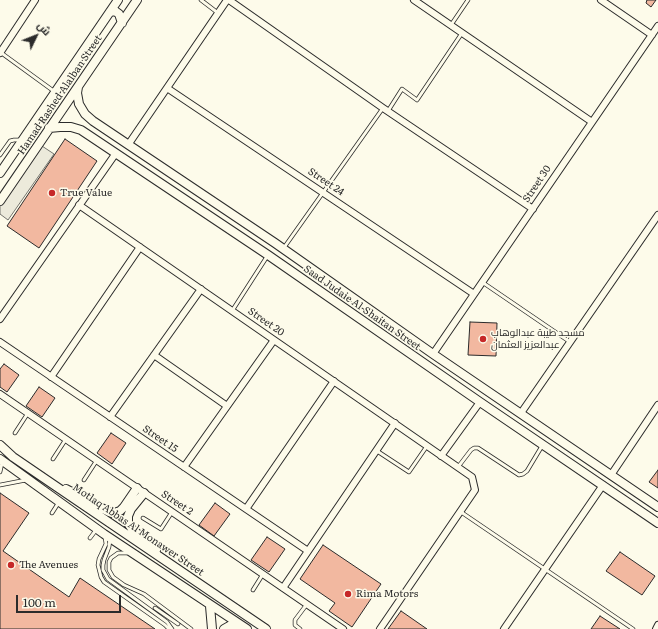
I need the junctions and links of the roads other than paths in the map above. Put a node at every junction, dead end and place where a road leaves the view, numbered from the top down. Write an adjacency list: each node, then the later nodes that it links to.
1 (35, 0): 18 (street)
2 (118, 0): 11 (street, Hamad Rashed Alalban Street)
3 (124, 0): 9 (street)
4 (201, 0): 12 (lane)
5 (228, 0): 12 (street); 22 (street)
6 (414, 0): 10 (street)
7 (468, 0): 14 (lane)
8 (600, 0): 17 (street)
9 (136, 2): 13 (street, Hamad Rashed Alalban Street)
10 (422, 2): 14 (street)
11 (110, 12): 13 (street); 21 (street, Hamad Rashed Alalban Street)
12 (218, 13): 20 (street)
13 (122, 23): 19 (street, Hamad Rashed Alalban Street)
14 (451, 25): 16 (street)
15 (658, 26): 17 (street, Street 30)
16 (462, 33): 22 (lane); 23 (street)
17 (652, 35): 23 (street, Street 30)
18 (0, 52): 21 (lane)
19 (78, 87): 24 (street, Saad Judaie Al-Shaitan Street); 25 (street, Hamad Rashed Alalban Street)
20 (167, 88): 28 (street); 32 (street, Street 24)
21 (55, 92): 27 (street, Hamad Rashed Alalban Street)
22 (385, 109): 32 (lane); 35 (street)
23 (592, 122): 35 (street, Street 30)
24 (98, 124): 26 (street); 28 (street, Saad Judaie Al-Shaitan Street)
25 (49, 128): 26 (street, Saad Judaie Al-Shaitan Street); 33 (street, Hamad Rashed Alalban Street)
26 (90, 136): 29 (street, Saad Judaie Al-Shaitan Street)
27 (22, 140): 30 (lane); 31 (street, Hamad Rashed Alalban Street)
28 (128, 145): 37 (street, Saad Judaie Al-Shaitan Street)
29 (116, 153): 34 (street); 40 (street, Saad Judaie Al-Shaitan Street)
30 (0, 155)
31 (0, 173)
32 (323, 192): 39 (lane); 45 (street, Street 24)
33 (0, 201)
34 (79, 205): 38 (street, Street 20); 47 (street)
35 (533, 209): 43 (street, Street 30)
36 (658, 215): 50 (street)
37 (275, 243): 39 (street, Saad Judaie Al-Shaitan Street); 40 (street)
38 (140, 247): 44 (street, Street 20); 53 (street)
39 (283, 249): 41 (street, Saad Judaie Al-Shaitan Street)
40 (268, 254): 42 (street, Saad Judaie Al-Shaitan Street); 46 (lane)
41 (294, 257): 42 (street); 51 (street, Saad Judaie Al-Shaitan Street)
42 (287, 268): 56 (street, Saad Judaie Al-Shaitan Street)
43 (482, 282): 45 (street, Street 30); 50 (lane)
44 (201, 289): 46 (street, Street 20); 52 (street)
45 (474, 294): 51 (street, Street 30)
46 (232, 311): 48 (street, Street 20)
47 (0, 319)
48 (274, 340): 54 (street, Street 20); 58 (street)
49 (0, 342): 53 (street, Street 15)
50 (570, 342): 60 (street)
51 (433, 354): 60 (street, Saad Judaie Al-Shaitan Street)
52 (154, 355): 58 (street); 61 (street)
53 (51, 377): 61 (street, Street 15)
54 (334, 381): 62 (street, Street 20); 88 (street)
55 (0, 394): 59 (street, Street 2)
56 (480, 402): 65 (street, Saad Judaie Al-Shaitan Street); 69 (street)
57 (658, 405): 76 (street)
58 (227, 406): 73 (street)
59 (28, 413): 63 (lane); 64 (street, Street 2)
60 (521, 413): 76 (street, Saad Judaie Al-Shaitan Street)
61 (110, 417): 73 (street, Street 15)
62 (395, 423): 67 (street, Street 20); 68 (street)
63 (15, 433)
64 (66, 439): 70 (lane); 72 (street, Street 2)
65 (543, 444): 74 (lane); 82 (street, Saad Judaie Al-Shaitan Street)
66 (0, 445): 81 (street, Motlaq Abbas Al Monawer Street)
67 (427, 445): 68 (lane); 69 (street, Street 20)
68 (376, 451): 98 (street)
69 (441, 456): 74 (street, Street 20)
70 (54, 459)
71 (1, 460): 75 (lane); 77 (street)
72 (96, 460): 78 (lane); 83 (street, Street 2)
73 (184, 467): 88 (street, Street 15)
74 (458, 467): 91 (street, Street 20)
75 (0, 472)
76 (611, 475): 79 (street, Saad Judaie Al-Shaitan Street)
77 (28, 480): 80 (lane); 85 (street)
78 (84, 480)
79 (624, 484): 84 (street); 86 (street, Saad Judaie Al-Shaitan Street)
80 (0, 485)
81 (54, 485): 83 (street); 99 (street, Motlaq Abbas Al Monawer Street)
82 (603, 485): 84 (street, Saad Judaie Al-Shaitan Street); 101 (street)
83 (140, 490): 90 (street, Street 2); 99 (street)
84 (616, 495): 92 (street, Saad Judaie Al-Shaitan Street)
85 (59, 502): 89 (lane); 95 (street)
86 (651, 502): 87 (street, Saad Judaie Al-Shaitan Street); 92 (street)
87 (658, 507)
88 (246, 509): 98 (street, Street 15)
89 (52, 512)
90 (172, 512): 93 (lane); 102 (street, Street 2)
91 (461, 512): 101 (lane); 120 (street, Street 20)
92 (642, 512): 94 (street, Saad Judaie Al-Shaitan Street)
93 (143, 518)
94 (658, 523)
95 (97, 528): 96 (street); 97 (lane)
96 (107, 535): 100 (street); 112 (lane); 113 (lane)
97 (90, 538)
98 (308, 551): 103 (street)
99 (164, 560): 117 (street, Motlaq Abbas Al Monawer Street)
100 (145, 561): 106 (street); 108 (lane)
101 (545, 569): 121 (street); 122 (lane)
102 (263, 574): 103 (street, Street 2); 104 (lane)
103 (283, 588): 105 (street, Street 2)
104 (253, 590)
105 (306, 604): 118 (lane); 119 (street, Street 2)
106 (210, 606): 111 (street); 115 (street)
107 (155, 608): 109 (lane)
108 (184, 623): 109 (lane); 114 (lane)
109 (178, 624): 113 (lane)
110 (658, 625): 123 (street)
111 (245, 628): 116 (street)
112 (169, 629)
113 (173, 629)
114 (191, 629)
115 (212, 629)
116 (224, 629)
117 (266, 629)
118 (300, 629)
119 (343, 629)
120 (380, 629)
121 (504, 629)
122 (633, 629)
123 (656, 629)

